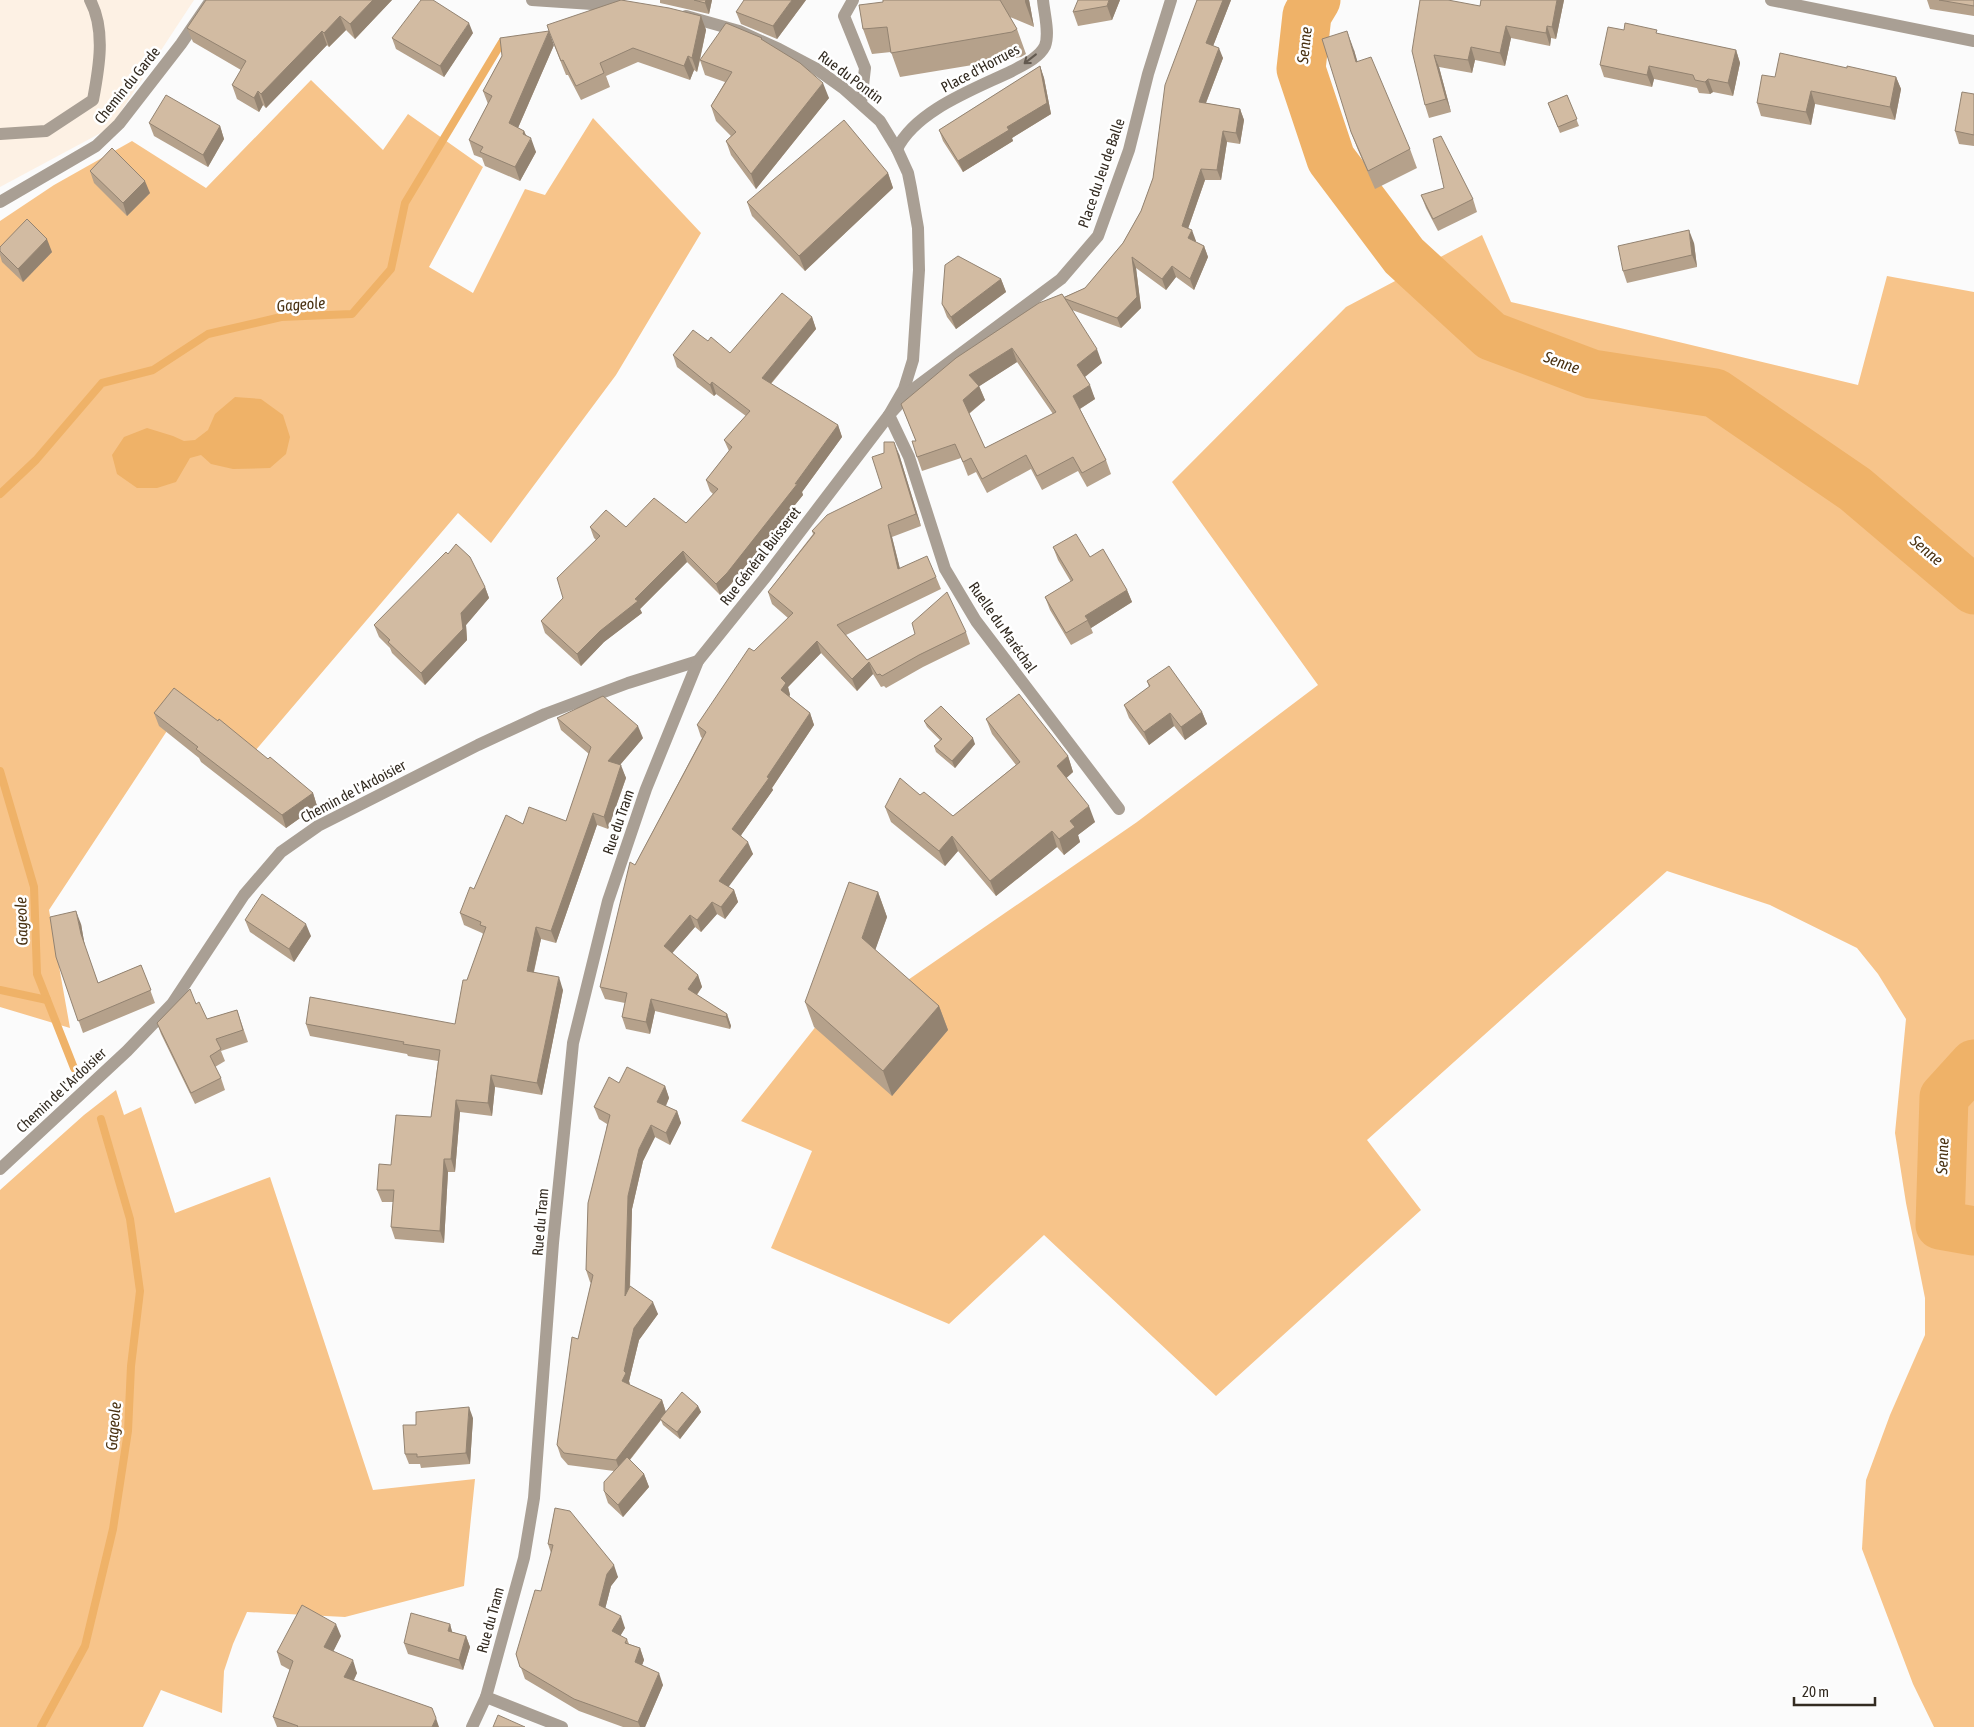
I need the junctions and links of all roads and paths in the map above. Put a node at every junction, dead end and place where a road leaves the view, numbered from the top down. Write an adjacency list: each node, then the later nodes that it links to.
1 (90, 0): 12 (street)
2 (211, 0): 14 (street, Chemin du Garde)
3 (532, 0): 8 (street)
4 (853, 0): 11 (street)
5 (1043, 0): 13 (street, Place d'Horrues, one-way to 13)
6 (1171, 0): 15 (street, Place du Jeu de Balle)
7 (1771, 0): 10 (street)
8 (635, 7)
9 (677, 14): 11 (street, Rue du Pontin)
10 (1974, 41)
11 (862, 104): 13 (street, Rue du Pontin)
12 (0, 134)
13 (897, 149): 15 (street, Rue du Pontin)
14 (0, 202)
15 (889, 415): 16 (street, Rue Général Buisseret); 18 (street, Ruelle du Maréchal)
16 (698, 661): 17 (street, Rue Général Buisseret); 19 (street, Chemin de l'Ardoisier)
17 (672, 726): 20 (street, Rue du Tram)
18 (1118, 809)
19 (0, 1169)
20 (486, 1697): 21 (street, Rue du Tram); 22 (street)
21 (472, 1727)
22 (562, 1727)

